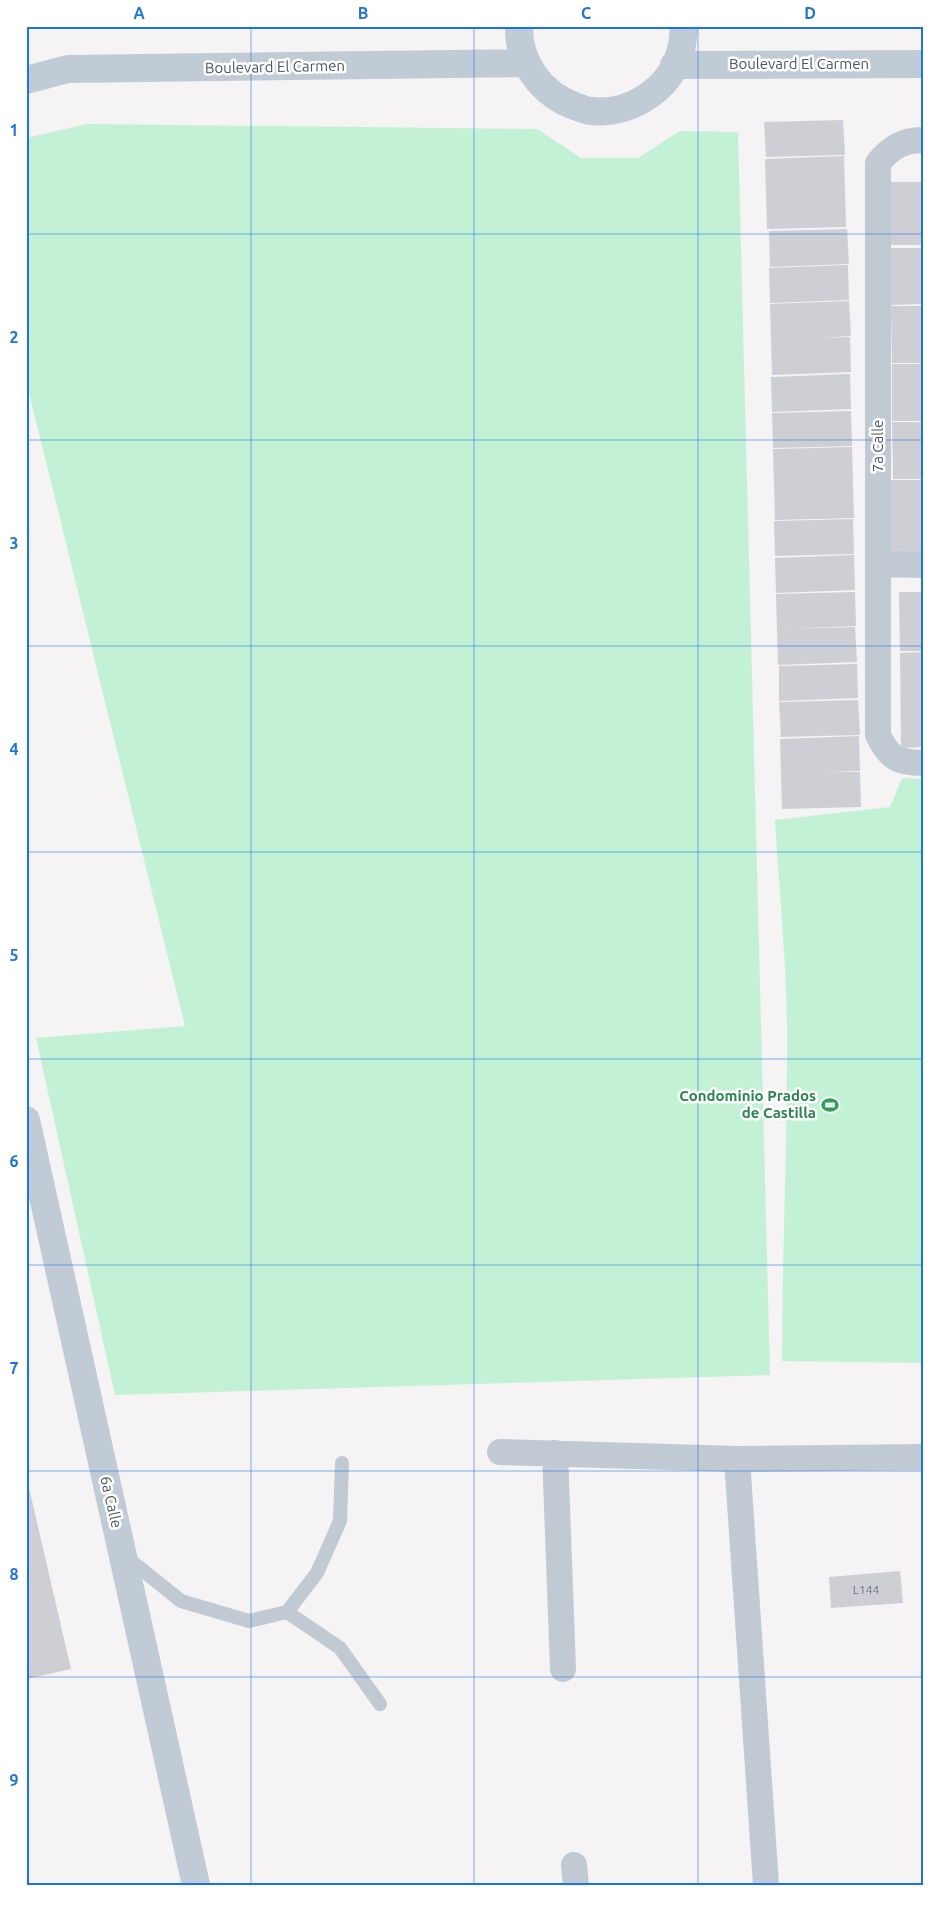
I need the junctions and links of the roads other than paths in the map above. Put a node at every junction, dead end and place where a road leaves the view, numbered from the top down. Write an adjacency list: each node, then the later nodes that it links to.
1 (519, 26): 3 (main road)
2 (684, 26): 5 (main road)
3 (526, 63): 5 (main road); 6 (main road, Boulevard El Carmen)
4 (923, 64): 5 (main road, Boulevard El Carmen)
5 (674, 65)
6 (26, 80)
7 (923, 140): 8 (street, 7a Calle)
8 (878, 564): 9 (street); 10 (street, 7a Calle)
9 (923, 565)
10 (923, 764)
11 (26, 1120): 17 (main road, 6a Calle)
12 (500, 1452): 13 (street)
13 (555, 1453): 15 (street); 19 (street)
14 (923, 1457): 15 (street)
15 (737, 1459): 22 (street)
16 (342, 1463): 18 (lane)
17 (123, 1554): 18 (lane); 21 (main road, 6a Calle)
18 (287, 1612): 20 (lane)
19 (563, 1669)
20 (380, 1704)
21 (196, 1885)
22 (766, 1885)

